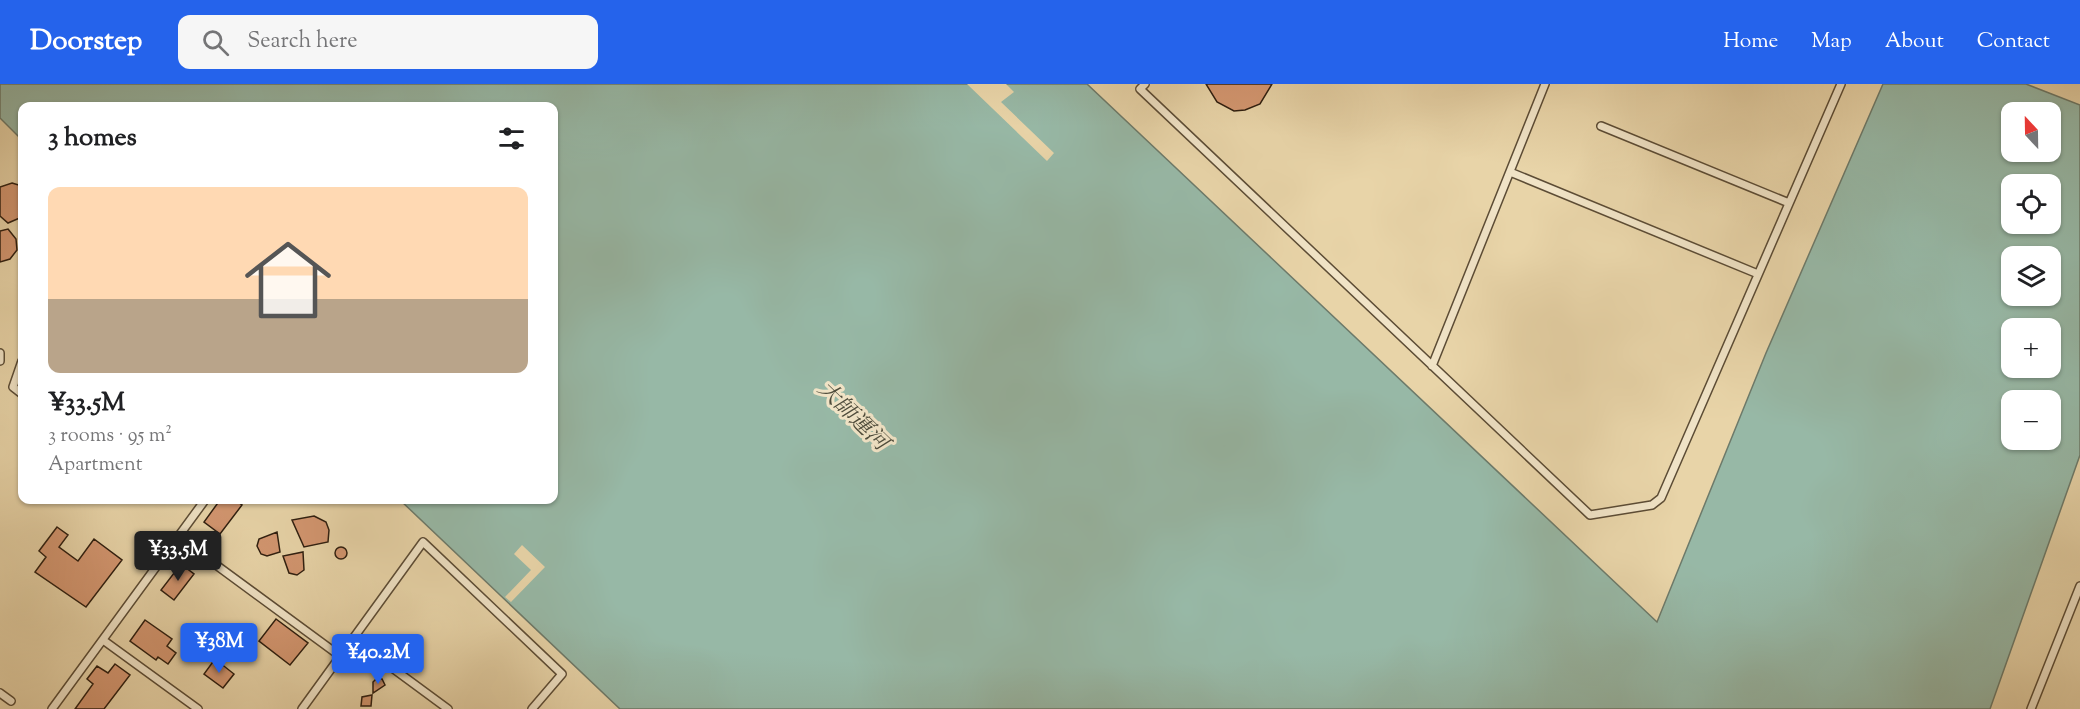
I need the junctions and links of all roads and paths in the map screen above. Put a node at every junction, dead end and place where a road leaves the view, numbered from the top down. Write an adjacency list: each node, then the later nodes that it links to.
1 (1545, 84): 5 (lane)
2 (1841, 84): 6 (lane)
3 (1140, 86): 10 (lane)
4 (1601, 126): 6 (lane)
5 (1510, 172): 7 (lane); 10 (lane)
6 (1789, 203): 7 (lane)
7 (1758, 274): 10 (lane)
8 (0, 353): 9 (lane)
9 (0, 361)
10 (1432, 366)
11 (18, 373): 12 (lane)
12 (18, 391)
13 (202, 504): 14 (lane)
14 (178, 537): 17 (lane); 18 (lane)
15 (2080, 586): 26 (lane)
16 (353, 639): 18 (lane); 24 (lane); 25 (lane)
17 (103, 640): 21 (lane); 22 (lane)
18 (340, 656): 23 (lane)
19 (0, 693): 20 (lane)
20 (10, 701)
21 (52, 709)
22 (198, 709)
23 (302, 709)
24 (448, 709)
25 (532, 709)
26 (2031, 709)

